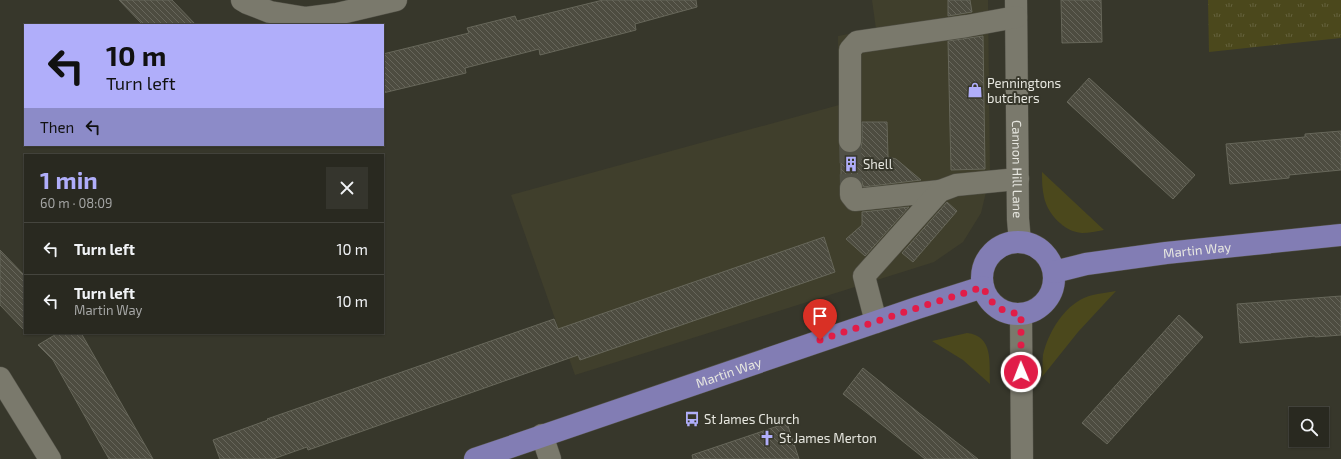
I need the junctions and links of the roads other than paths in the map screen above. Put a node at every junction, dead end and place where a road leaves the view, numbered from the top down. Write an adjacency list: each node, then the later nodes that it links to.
1 (242, 0): 2 (street)
2 (396, 0)
3 (1016, 9): 4 (street); 5 (street, Cannon Hill Lane)
4 (850, 141)
5 (1018, 179): 7 (street); 9 (street, Cannon Hill Lane)
6 (851, 188): 7 (street)
7 (940, 191): 13 (street)
8 (1341, 235): 10 (main road, Martin Way)
9 (1020, 242): 10 (main road); 11 (main road)
10 (1054, 272): 12 (main road)
11 (983, 287): 12 (main road); 13 (main road, Martin Way)
12 (1021, 314): 20 (street)
13 (876, 322): 16 (main road, Martin Way)
14 (0, 378): 15 (street)
15 (6, 402): 17 (street)
16 (542, 436): 18 (main road, Martin Way); 19 (street)
17 (50, 459)
18 (475, 459)
19 (550, 459)
20 (1022, 459)

